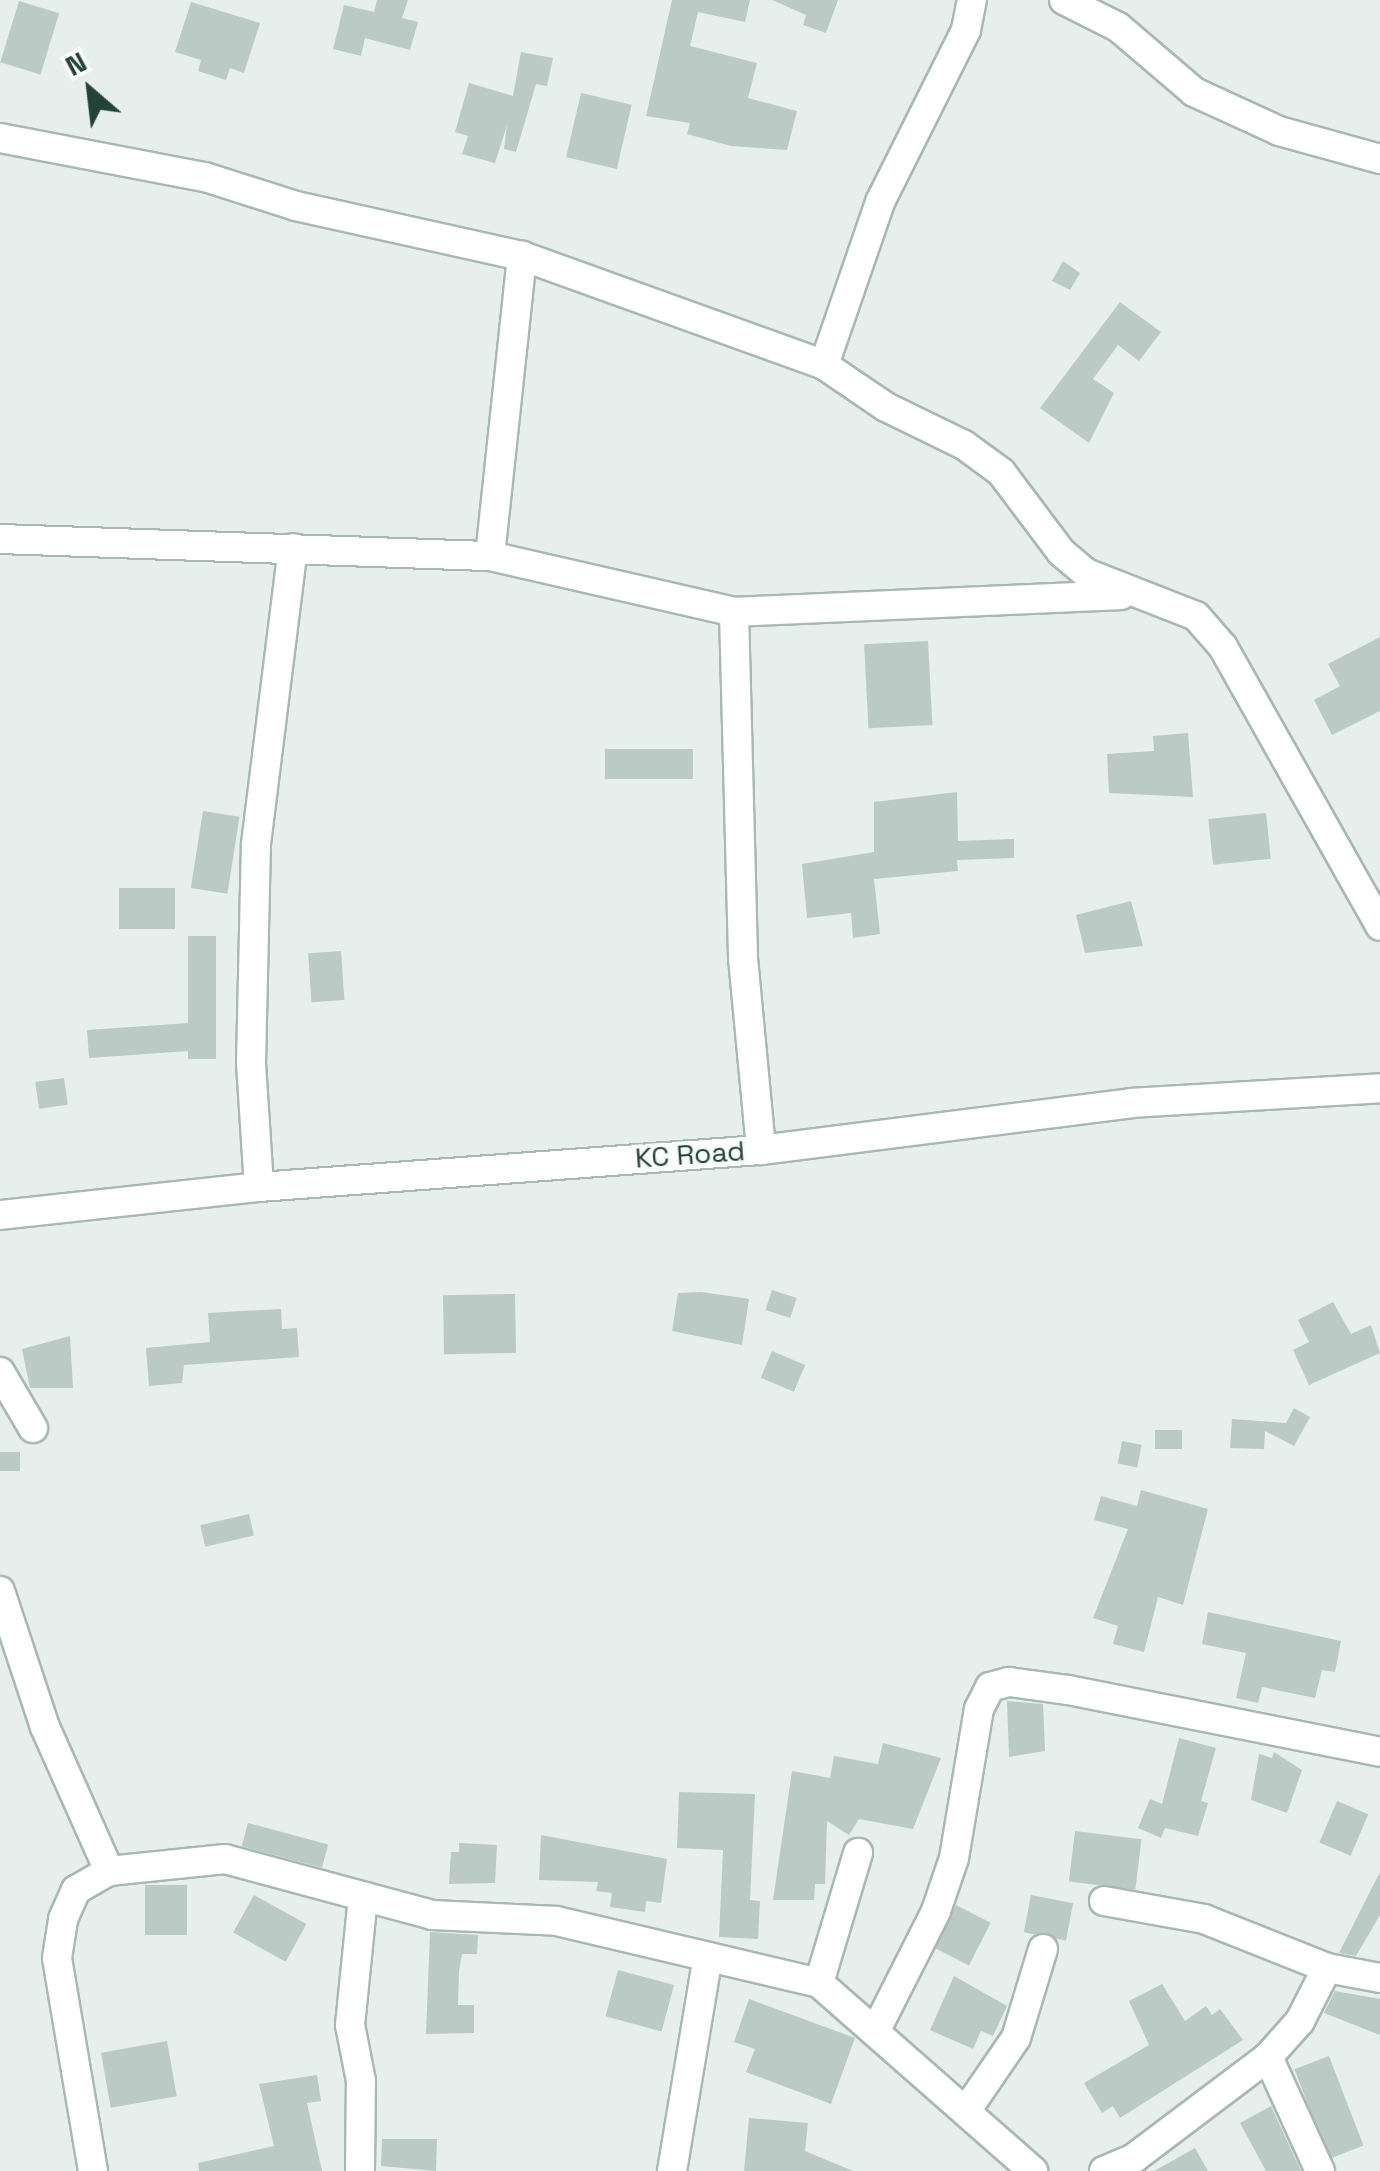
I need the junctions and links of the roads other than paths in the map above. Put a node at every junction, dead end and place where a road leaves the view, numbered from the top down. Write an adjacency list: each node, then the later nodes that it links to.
1 (972, 0): 6 (street)
2 (1064, 0): 4 (street)
3 (0, 138): 5 (street)
4 (1380, 159)
5 (522, 256): 6 (street); 9 (street)
6 (824, 365): 10 (street)
7 (0, 539): 8 (street)
8 (293, 548): 9 (street); 15 (street)
9 (490, 556): 11 (street)
10 (1128, 594): 11 (street); 12 (street)
11 (734, 612): 14 (street)
12 (1380, 926)
13 (1380, 1088): 14 (street, KC Road)
14 (761, 1150): 15 (street, KC Road)
15 (260, 1187): 16 (street, KC Road)
16 (1, 1216)
17 (0, 1372): 18 (street)
18 (33, 1428)
19 (0, 1591): 22 (street)
20 (1380, 1752): 30 (street)
21 (858, 1854): 29 (street)
22 (109, 1871): 23 (street); 33 (street)
23 (364, 1898): 26 (street); 34 (street)
24 (1104, 1900): 27 (street)
25 (1043, 1949): 32 (street)
26 (708, 1957): 29 (street); 35 (street)
27 (1327, 1968): 28 (street); 31 (street)
28 (1380, 1978)
29 (819, 1983): 30 (street)
30 (877, 2028): 32 (street)
31 (1268, 2057): 37 (street); 38 (street)
32 (966, 2111): 36 (street)
33 (94, 2171)
34 (360, 2171)
35 (672, 2171)
36 (1033, 2171)
37 (1104, 2171)
38 (1320, 2171)

